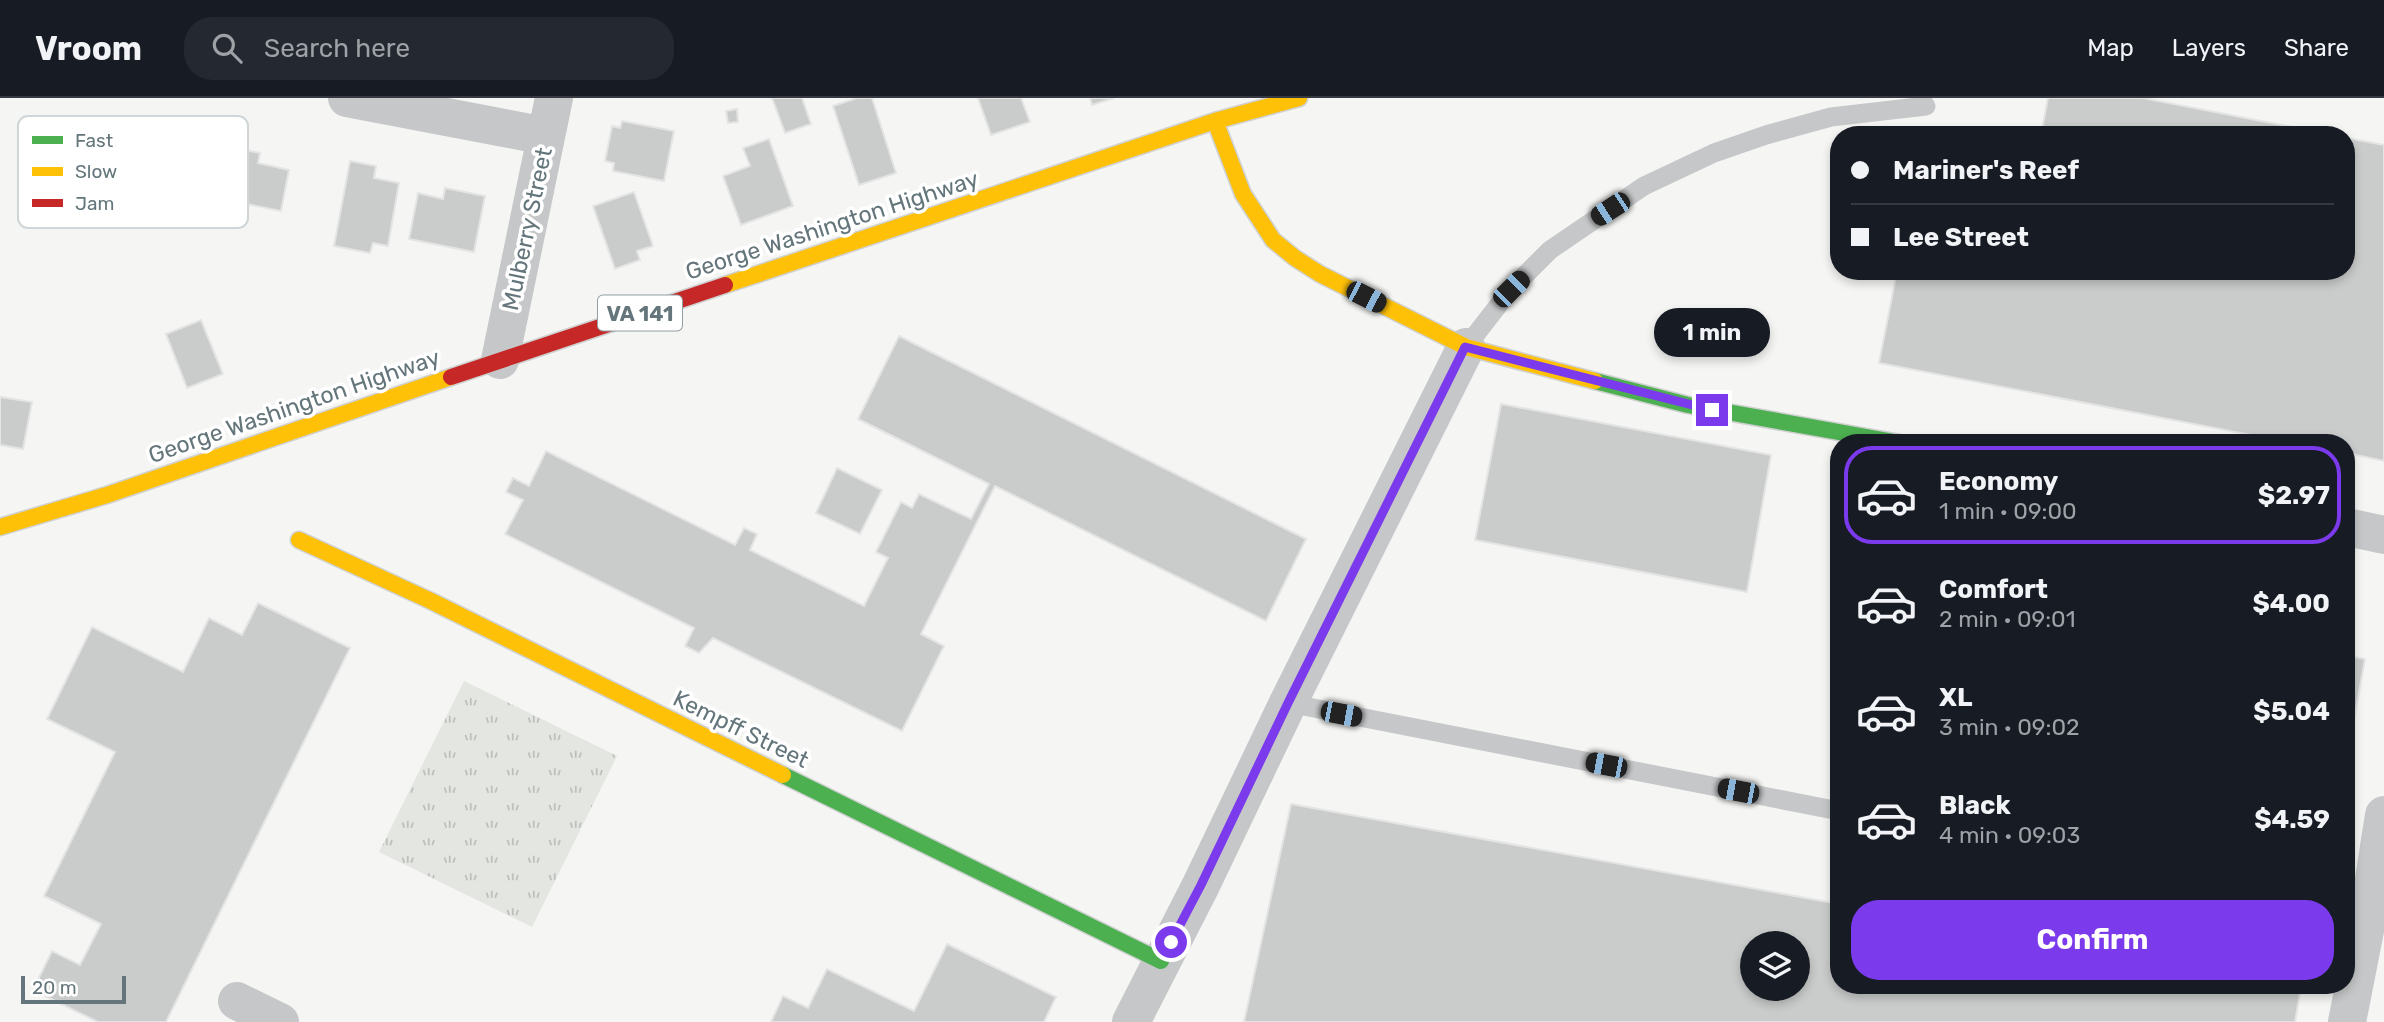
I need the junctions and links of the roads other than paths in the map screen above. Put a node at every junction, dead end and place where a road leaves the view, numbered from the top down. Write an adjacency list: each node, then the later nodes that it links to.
1 (347, 98): 6 (street)
2 (554, 98): 6 (street, Mulberry Street)
3 (1295, 99): 5 (street, George Washington Highway / VA 141)
4 (1926, 106): 7 (lane)
5 (1215, 121): 7 (street); 8 (street, George Washington Highway / VA 141)
6 (546, 136): 8 (street, Mulberry Street)
7 (1465, 347): 9 (street); 14 (street)
8 (500, 360): 10 (street, George Washington Highway / VA 141)
9 (1850, 434)
10 (0, 527)
11 (2355, 529): 12 (street)
12 (2384, 535)
13 (299, 540): 18 (street, Kempff Street)
14 (1288, 703): 15 (lane); 18 (street)
15 (1830, 809)
16 (2384, 816): 17 (street)
17 (2367, 904): 19 (street)
18 (1161, 961): 23 (street)
19 (2355, 975)
20 (2352, 994): 24 (street)
21 (237, 1002): 22 (street)
22 (280, 1022)
23 (1131, 1022)
24 (2347, 1022)

